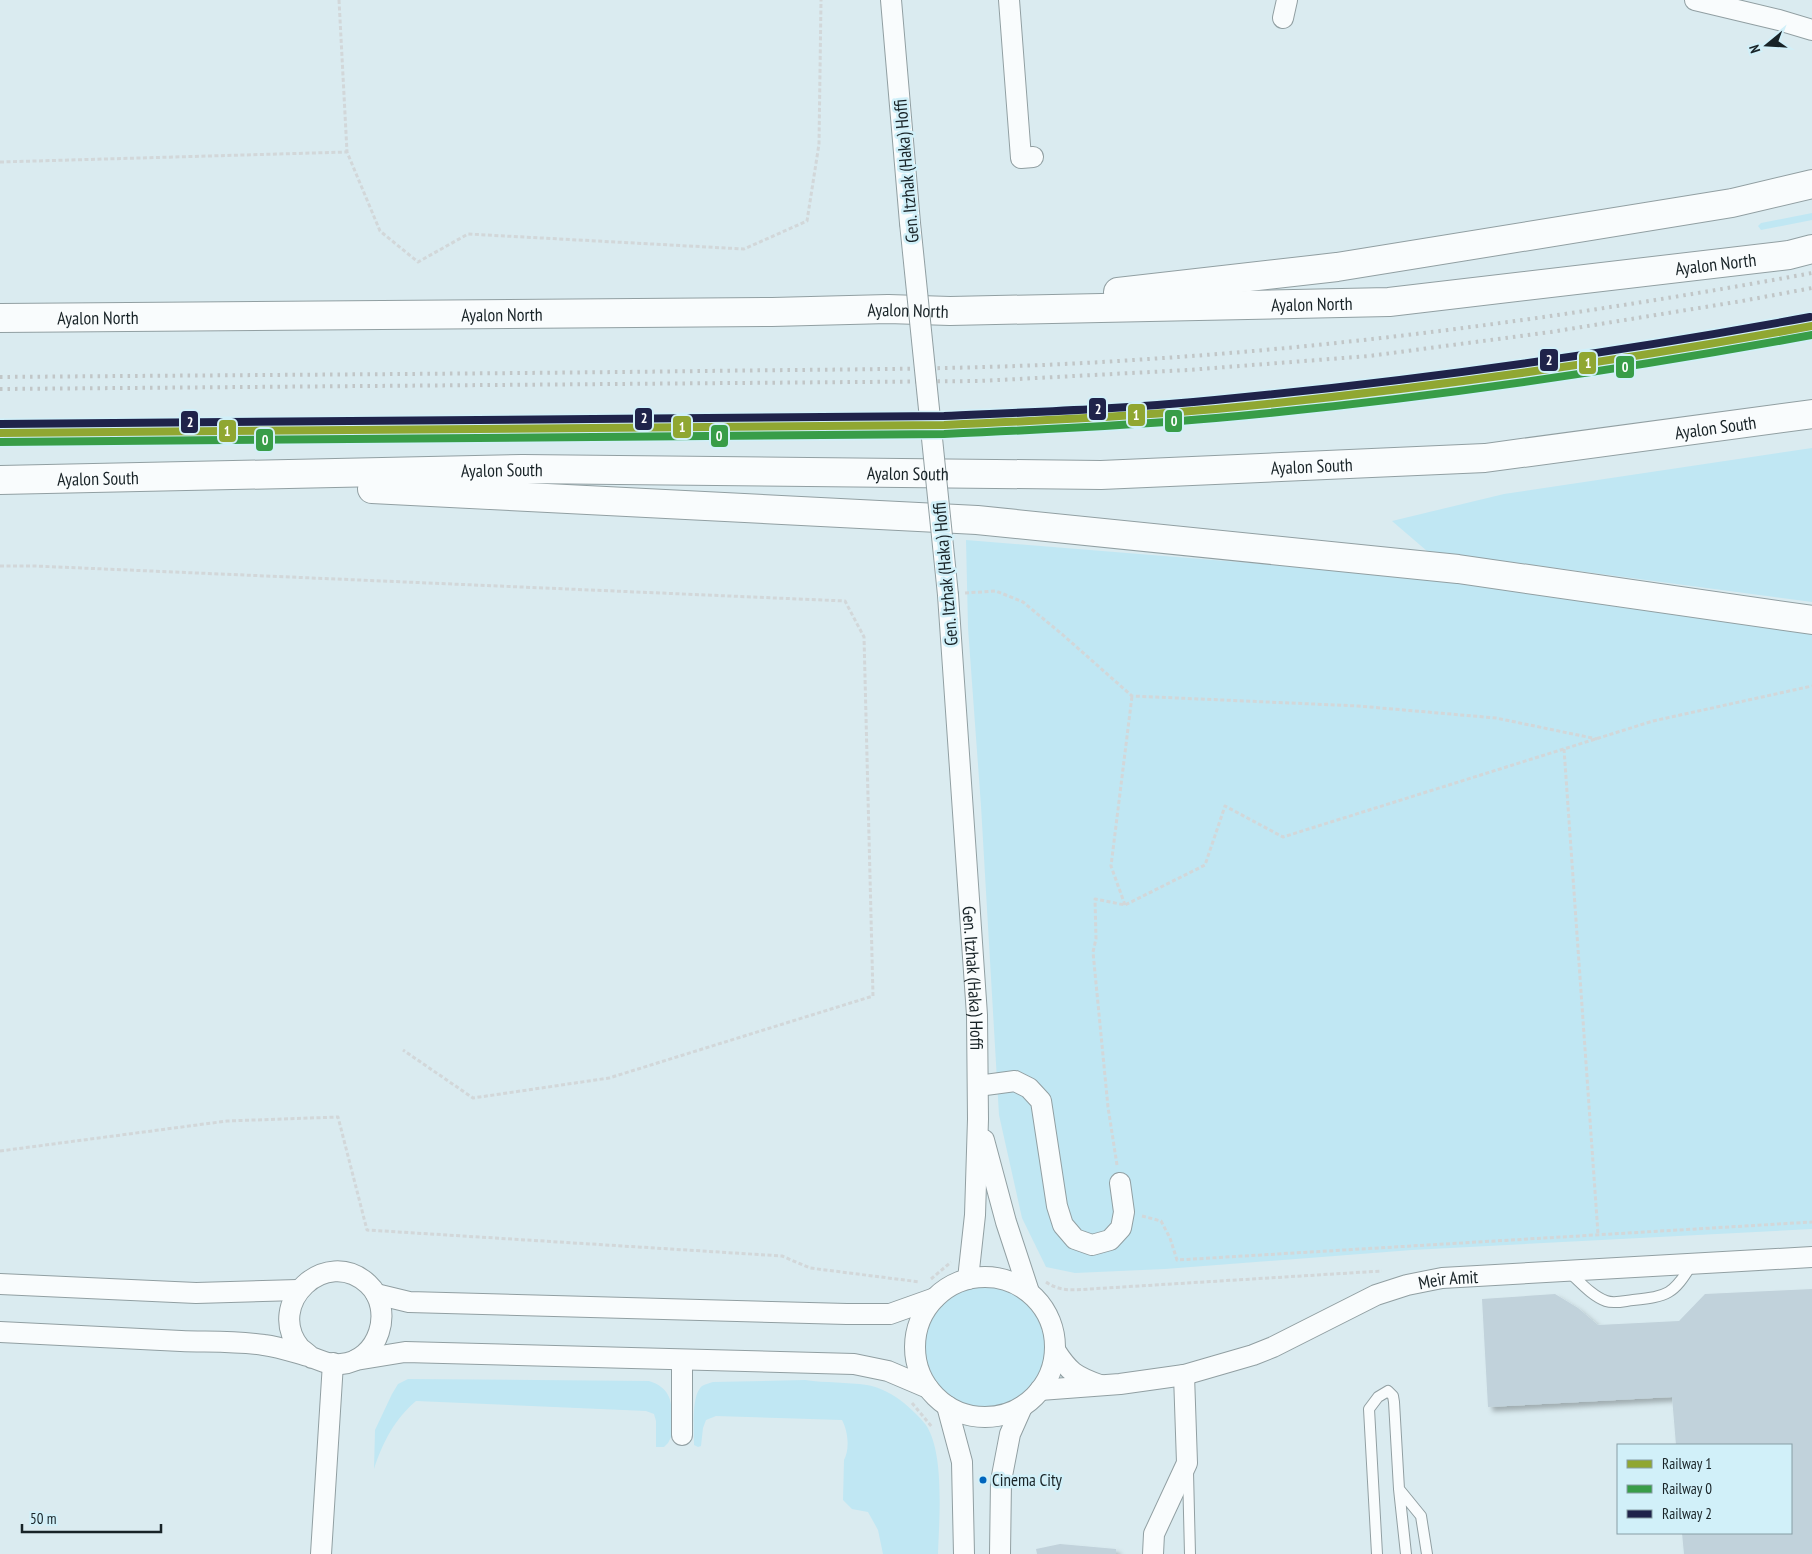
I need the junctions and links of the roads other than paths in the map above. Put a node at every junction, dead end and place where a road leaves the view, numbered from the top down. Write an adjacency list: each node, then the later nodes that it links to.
1 (891, 0): 14 (street, Gen. Itzhak (Haka) Hoffi, bridge)
2 (1009, 0): 5 (street)
3 (1695, 0): 4 (street)
4 (1812, 30)
5 (1033, 156)
6 (1812, 184): 8 (highway)
7 (1812, 249): 8 (highway, Ayalon North)
8 (950, 310): 9 (highway, Ayalon North)
9 (0, 318)
10 (1812, 414): 11 (highway, Ayalon South)
11 (138, 478): 12 (highway, Ayalon South); 13 (highway)
12 (0, 480)
13 (1812, 620)
14 (978, 1086): 15 (street, Gen. Itzhak (Haka) Hoffi); 16 (street)
15 (978, 1119): 20 (street, Gen. Itzhak (Haka) Hoffi); 22 (street, Gen. Itzhak (Haka) Hoffi)
16 (1120, 1183)
17 (1812, 1257): 18 (street, Meir Amit)
18 (1692, 1263): 19 (street, Meir Amit); 19 (lane)
19 (1567, 1270): 32 (street, Meir Amit)
20 (968, 1279): 22 (street); 24 (street)
21 (0, 1284): 23 (street)
22 (1034, 1285): 27 (street)
23 (298, 1290): 25 (street); 28 (street)
24 (931, 1290): 25 (street); 34 (street)
25 (376, 1294): 29 (street)
26 (0, 1332): 28 (street)
27 (1055, 1350): 33 (street); 35 (street)
28 (312, 1358): 31 (street)
29 (356, 1360): 30 (street); 31 (street)
30 (682, 1360): 34 (street); 38 (street)
31 (333, 1363): 41 (street)
32 (1184, 1375): 33 (street, Meir Amit); 39 (street)
33 (1102, 1386): 35 (street, Meir Amit)
34 (928, 1388): 36 (street)
35 (1040, 1390): 37 (street)
36 (947, 1406): 37 (street); 42 (street)
37 (1022, 1407): 43 (street)
38 (682, 1435)
39 (1187, 1463): 44 (street); 45 (lane)
40 (1399, 1488): 46 (lane); 47 (lane); 48 (lane)
41 (321, 1554)
42 (964, 1554)
43 (1000, 1554)
44 (1153, 1554)
45 (1190, 1554)
46 (1376, 1554)
47 (1406, 1554)
48 (1427, 1554)

